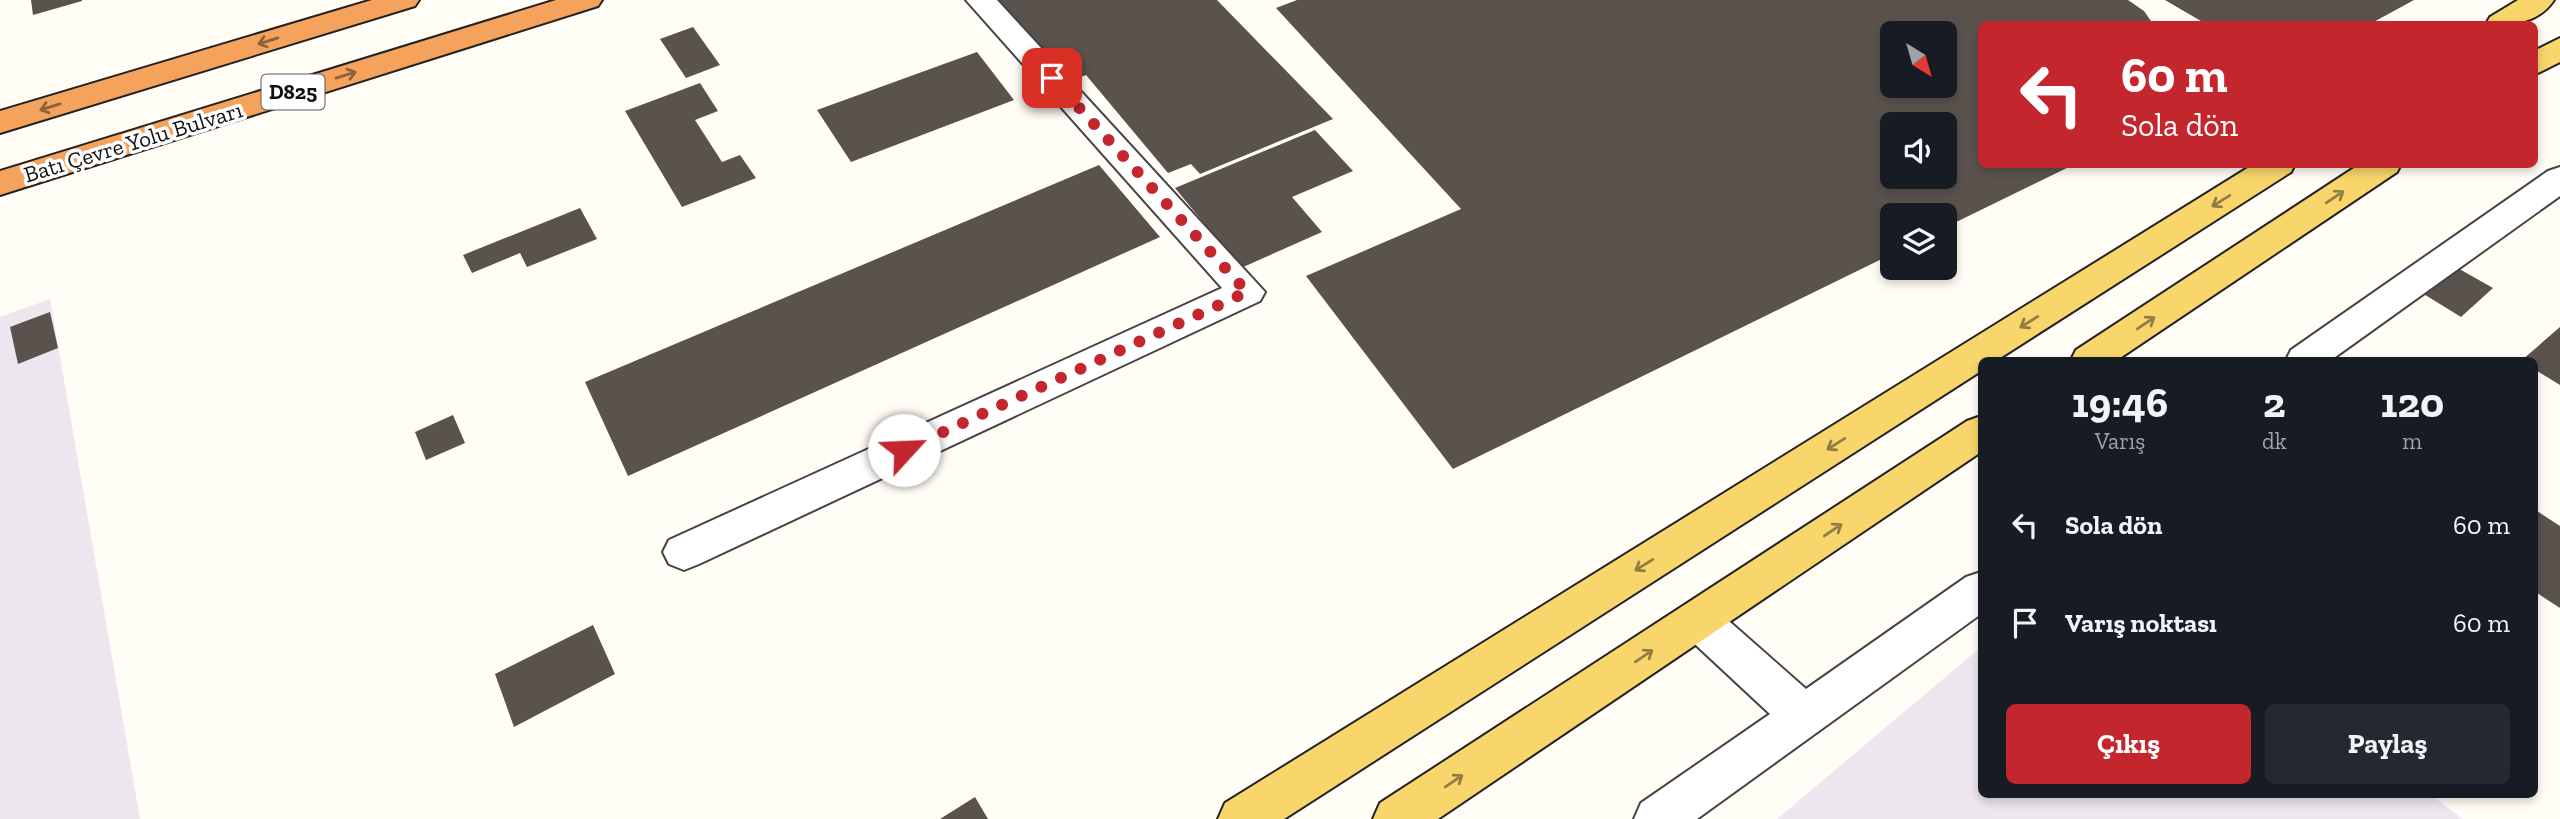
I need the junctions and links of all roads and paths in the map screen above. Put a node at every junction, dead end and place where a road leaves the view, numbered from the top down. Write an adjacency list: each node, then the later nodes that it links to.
1 (404, 0): 8 (highway, D825, one-way to 8)
2 (587, 0): 12 (highway, Batı Çevre Yolu Bulvarı / D825, one-way to 2)
3 (981, 0): 16 (street)
4 (2539, 0): 5 (main road)
5 (2506, 21)
6 (2560, 48): 7 (main road)
7 (2538, 62)
8 (0, 122)
9 (2273, 168): 20 (main road, one-way to 20)
10 (2379, 168): 13 (main road, one-way to 10)
11 (2560, 179): 14 (street)
12 (0, 183)
13 (2094, 357)
14 (2308, 357)
15 (1978, 434): 18 (main road, one-way to 15)
16 (684, 552)
17 (1978, 592): 19 (street)
18 (1698, 620): 19 (street); 21 (main road, one-way to 18)
19 (1804, 716): 22 (street)
20 (1242, 819)
21 (1397, 819)
22 (1658, 819)

